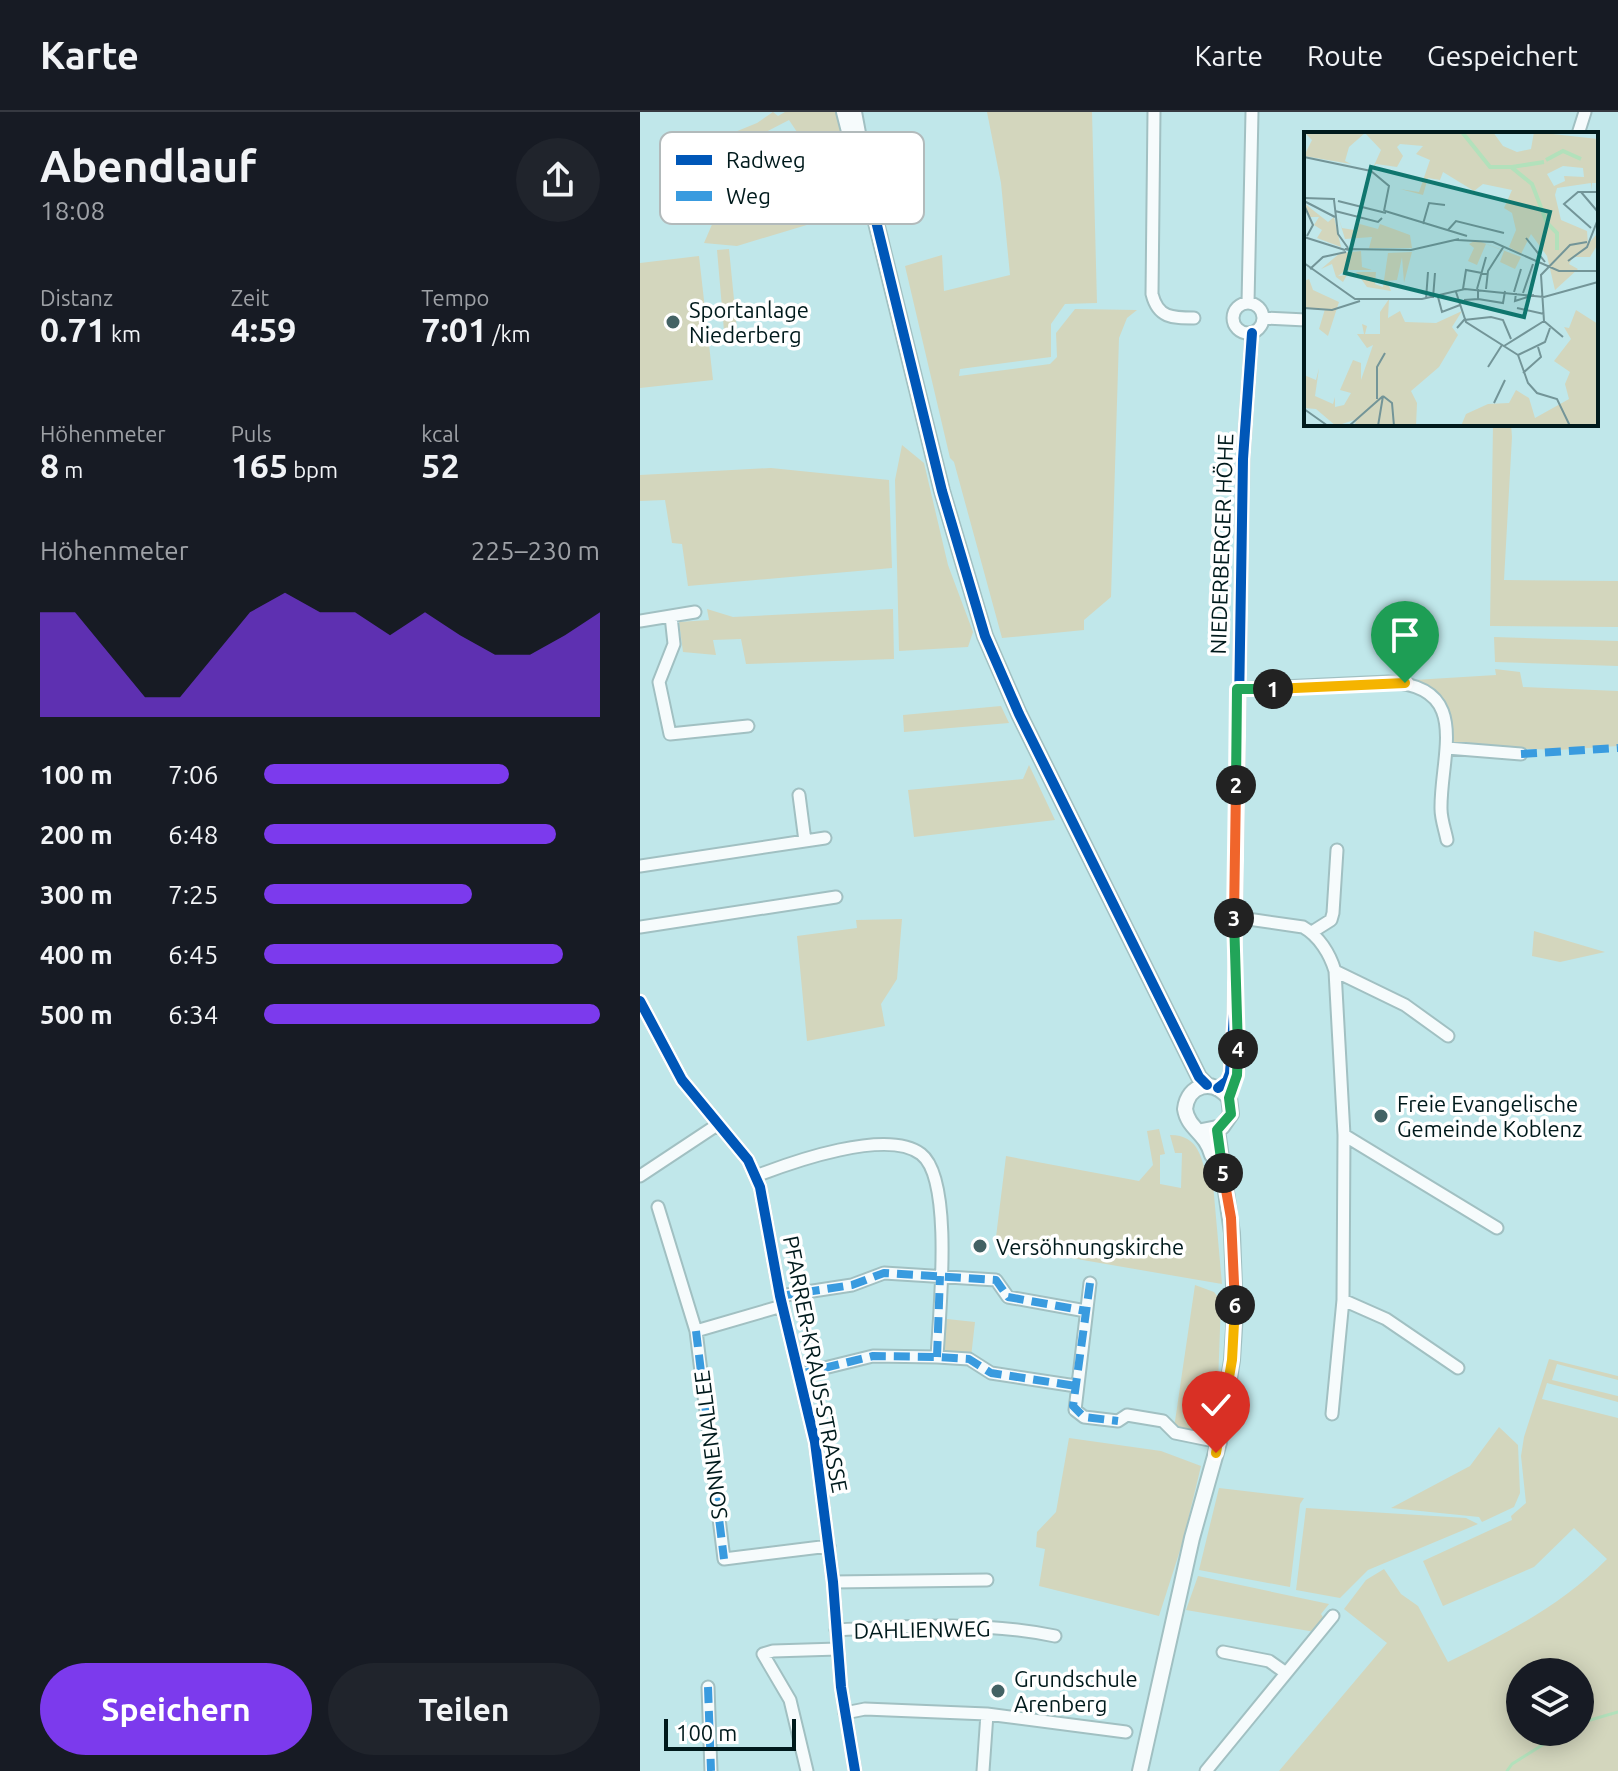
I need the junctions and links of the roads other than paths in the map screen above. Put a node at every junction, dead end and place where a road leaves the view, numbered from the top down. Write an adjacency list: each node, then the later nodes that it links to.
1 (844, 112): 6 (main road)
2 (854, 112): 7 (main road)
3 (1154, 112): 11 (street)
4 (1252, 112): 10 (street)
5 (1585, 112): 8 (street)
6 (849, 132)
7 (859, 132)
8 (1579, 132)
9 (877, 224): 34 (main road)
10 (1248, 303): 12 (street); 14 (street)
11 (1194, 318)
12 (1263, 318): 13 (street); 14 (street)
13 (1304, 320)
14 (1249, 333): 18 (street, NIEDERBERGER HÖHE)
15 (695, 612): 16 (street)
16 (671, 616): 17 (street); 19 (street)
17 (640, 621)
18 (1237, 689): 20 (street); 29 (street, NIEDERBERGER HÖHE)
19 (748, 726)
20 (1447, 748): 21 (street); 24 (street)
21 (1521, 754)
22 (799, 795): 25 (street)
23 (825, 838): 25 (street)
24 (1447, 840)
25 (805, 841): 27 (street)
26 (1337, 850): 31 (street)
27 (640, 866)
28 (836, 897): 30 (street)
29 (1234, 917): 31 (street); 36 (street, NIEDERBERGER HÖHE)
30 (640, 927)
31 (1312, 932): 32 (street)
32 (1335, 971): 35 (street); 40 (street)
33 (640, 1001): 38 (street, PFARRER-KRAUS-STRASSE)
34 (1170, 1017): 36 (main road); 37 (main road)
35 (1448, 1036)
36 (1218, 1090): 37 (main road); 39 (main road)
37 (1192, 1092): 39 (main road)
38 (717, 1125): 41 (street); 42 (street, PFARRER-KRAUS-STRASSE)
39 (1210, 1131): 56 (main road)
40 (1344, 1135): 44 (street); 47 (street)
41 (640, 1176)
42 (756, 1176): 45 (street); 48 (street, PFARRER-KRAUS-STRASSE)
43 (658, 1207): 50 (street, SONNENALLEE)
44 (1497, 1228)
45 (940, 1276): 48 (street); 49 (street); 51 (street)
46 (1090, 1283): 49 (street)
47 (1343, 1300): 52 (street); 55 (street)
48 (781, 1301): 50 (street); 53 (street, PFARRER-KRAUS-STRASSE)
49 (1086, 1311): 54 (street)
50 (696, 1331): 57 (street, SONNENALLEE)
51 (937, 1357): 53 (street); 54 (street)
52 (1458, 1368)
53 (800, 1374): 57 (street, PFARRER-KRAUS-STRASSE)
54 (1076, 1386): 56 (street)
55 (1332, 1414)
56 (1215, 1441): 74 (main road)
57 (829, 1546): 59 (street, PFARRER-KRAUS-STRASSE)
58 (987, 1580): 59 (street)
59 (833, 1582): 61 (street, PFARRER-KRAUS-STRASSE)
60 (1333, 1616): 65 (street)
61 (836, 1630): 62 (street, DAHLIENWEG); 63 (street, PFARRER-KRAUS-STRASSE)
62 (1055, 1636)
63 (838, 1649): 67 (street, PFARRER-KRAUS-STRASSE); 71 (street)
64 (1223, 1652): 65 (street)
65 (1286, 1673): 75 (street)
66 (708, 1687): 70 (street)
67 (845, 1713): 68 (street); 72 (street, PFARRER-KRAUS-STRASSE)
68 (987, 1714): 69 (street); 73 (street)
69 (1126, 1732)
70 (711, 1771)
71 (807, 1771)
72 (855, 1771)
73 (983, 1771)
74 (1140, 1771)
75 (1206, 1771)

